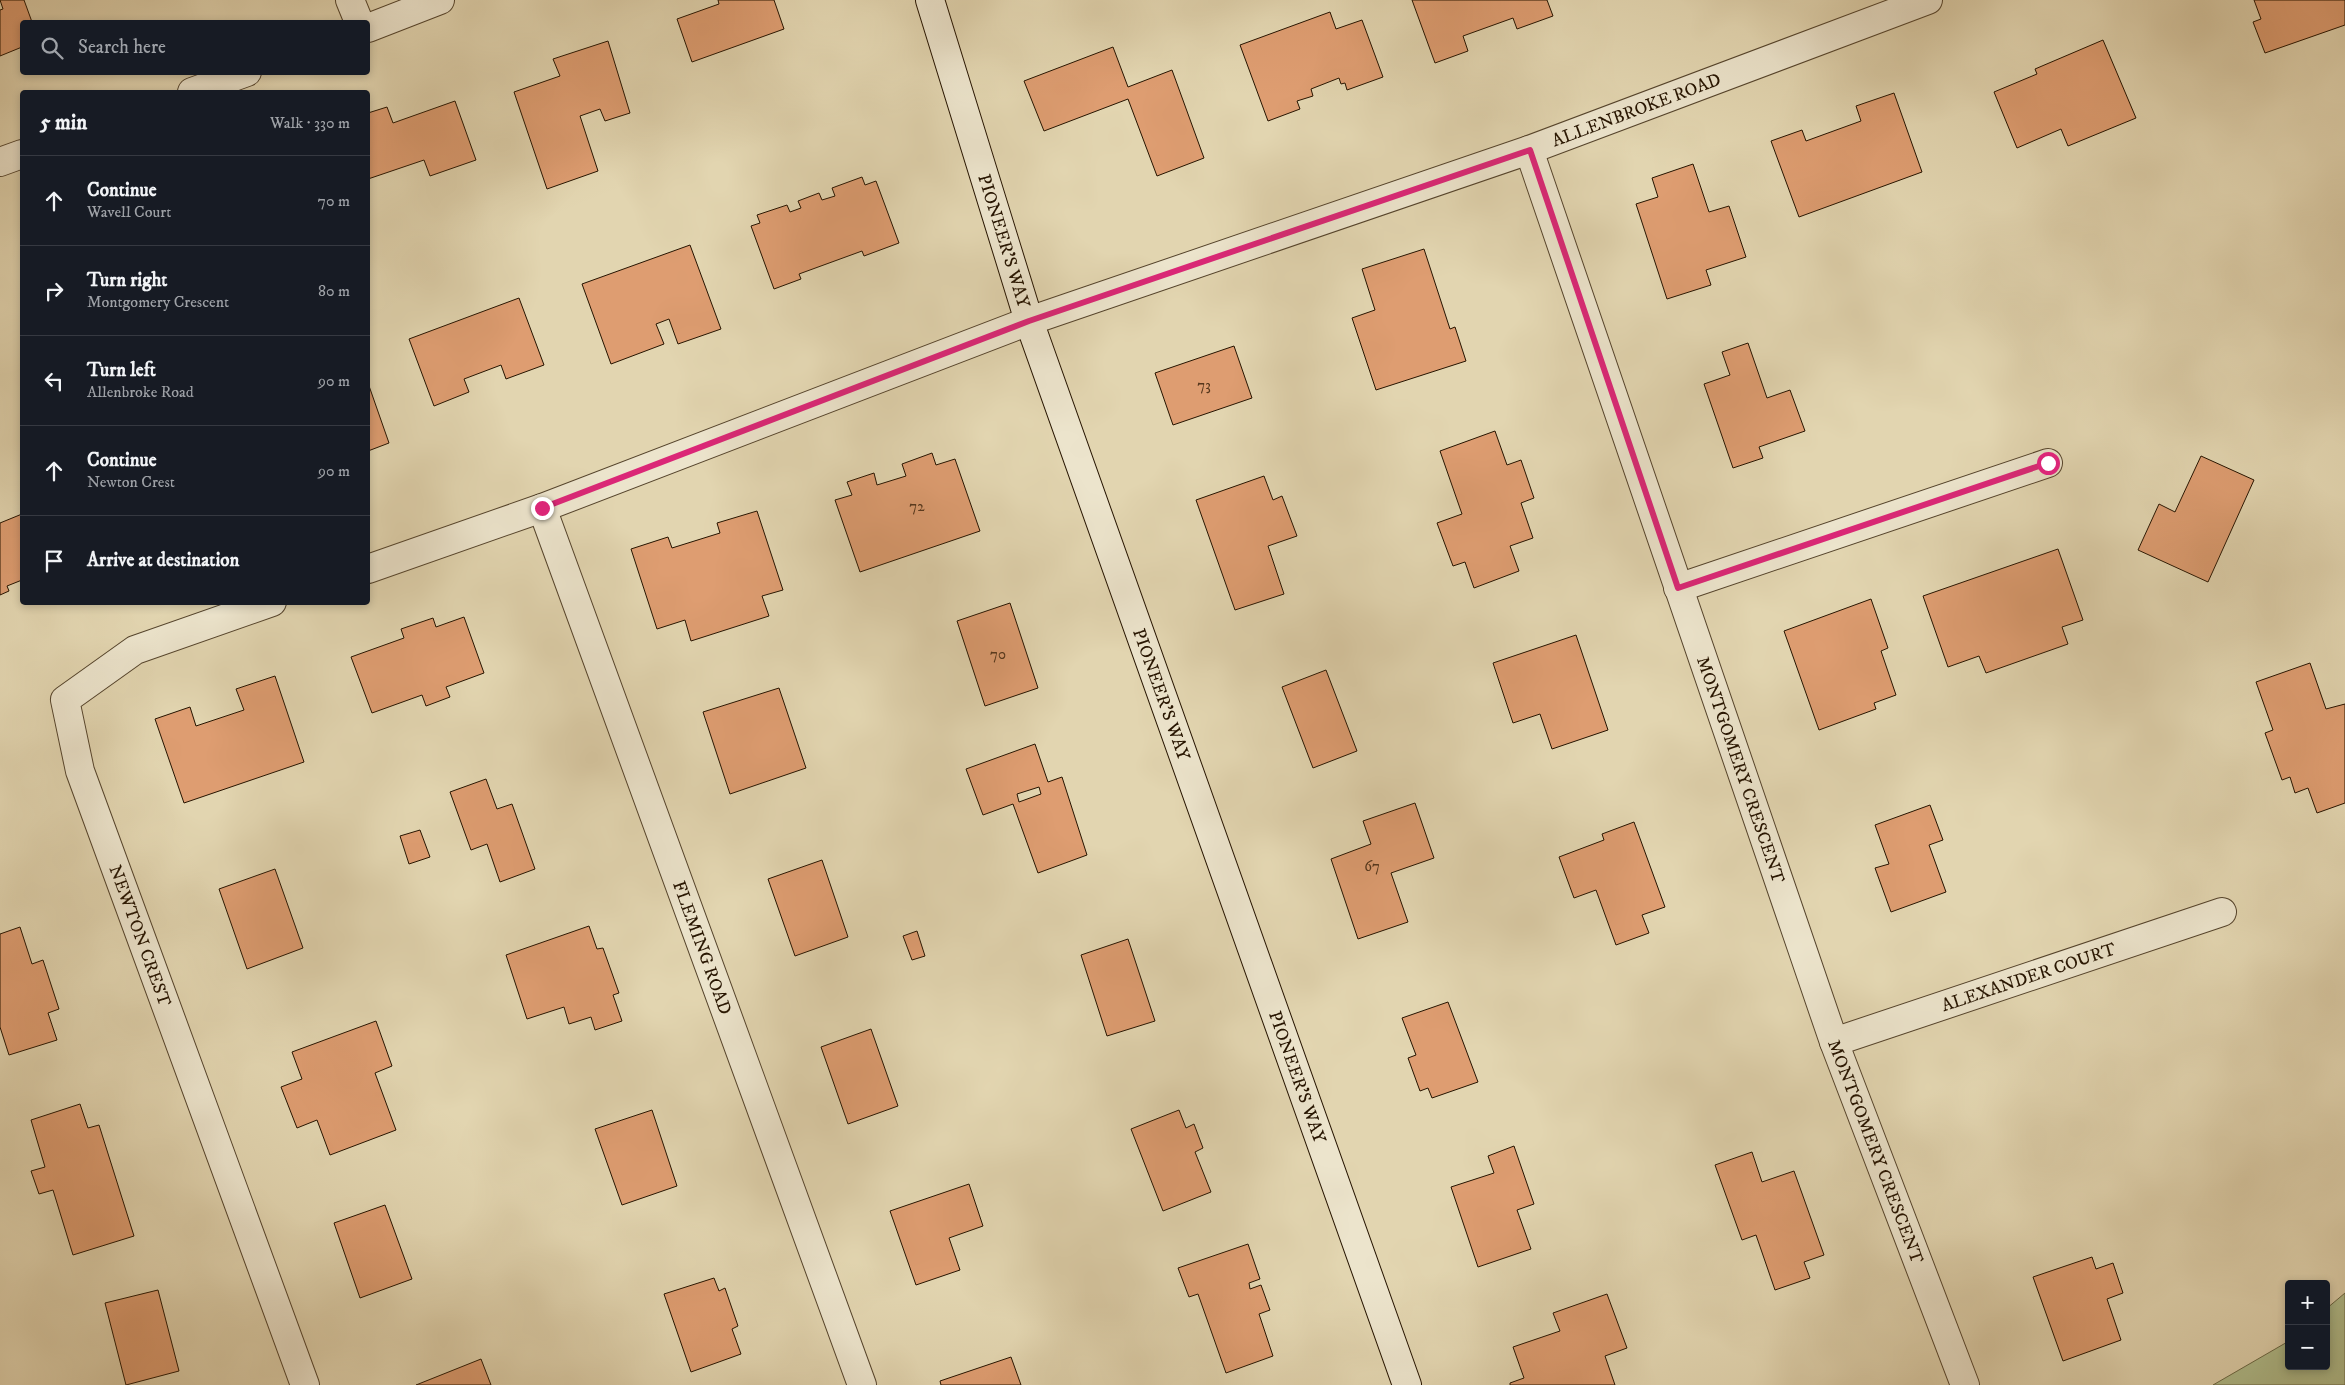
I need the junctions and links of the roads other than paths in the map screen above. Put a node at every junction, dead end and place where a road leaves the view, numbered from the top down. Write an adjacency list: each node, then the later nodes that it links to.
1 (350, 0): 5 (street)
2 (440, 0): 6 (street)
3 (930, 0): 12 (street, PIONEER'S WAY)
4 (1928, 0): 9 (street, ALLENBROKE ROAD)
5 (358, 20)
6 (370, 27)
7 (239, 75): 8 (street)
8 (198, 90)
9 (1530, 150): 12 (street, ALLENBROKE ROAD); 16 (street, MONTGOMERY CRESCENT)
10 (20, 155): 11 (street)
11 (0, 162)
12 (1029, 321): 14 (street); 22 (street, PIONEER'S WAY)
13 (2048, 463): 16 (street)
14 (542, 508): 15 (street); 21 (street, FLEMING ROAD)
15 (370, 568)
16 (1678, 588): 19 (street, MONTGOMERY CRESCENT)
17 (263, 605): 20 (street, NEWTON CREST)
18 (2222, 912): 19 (street, ALEXANDER COURT)
19 (1834, 1042): 23 (street, MONTGOMERY CRESCENT)
20 (304, 1385)
21 (862, 1385)
22 (1407, 1385)
23 (1965, 1385)

